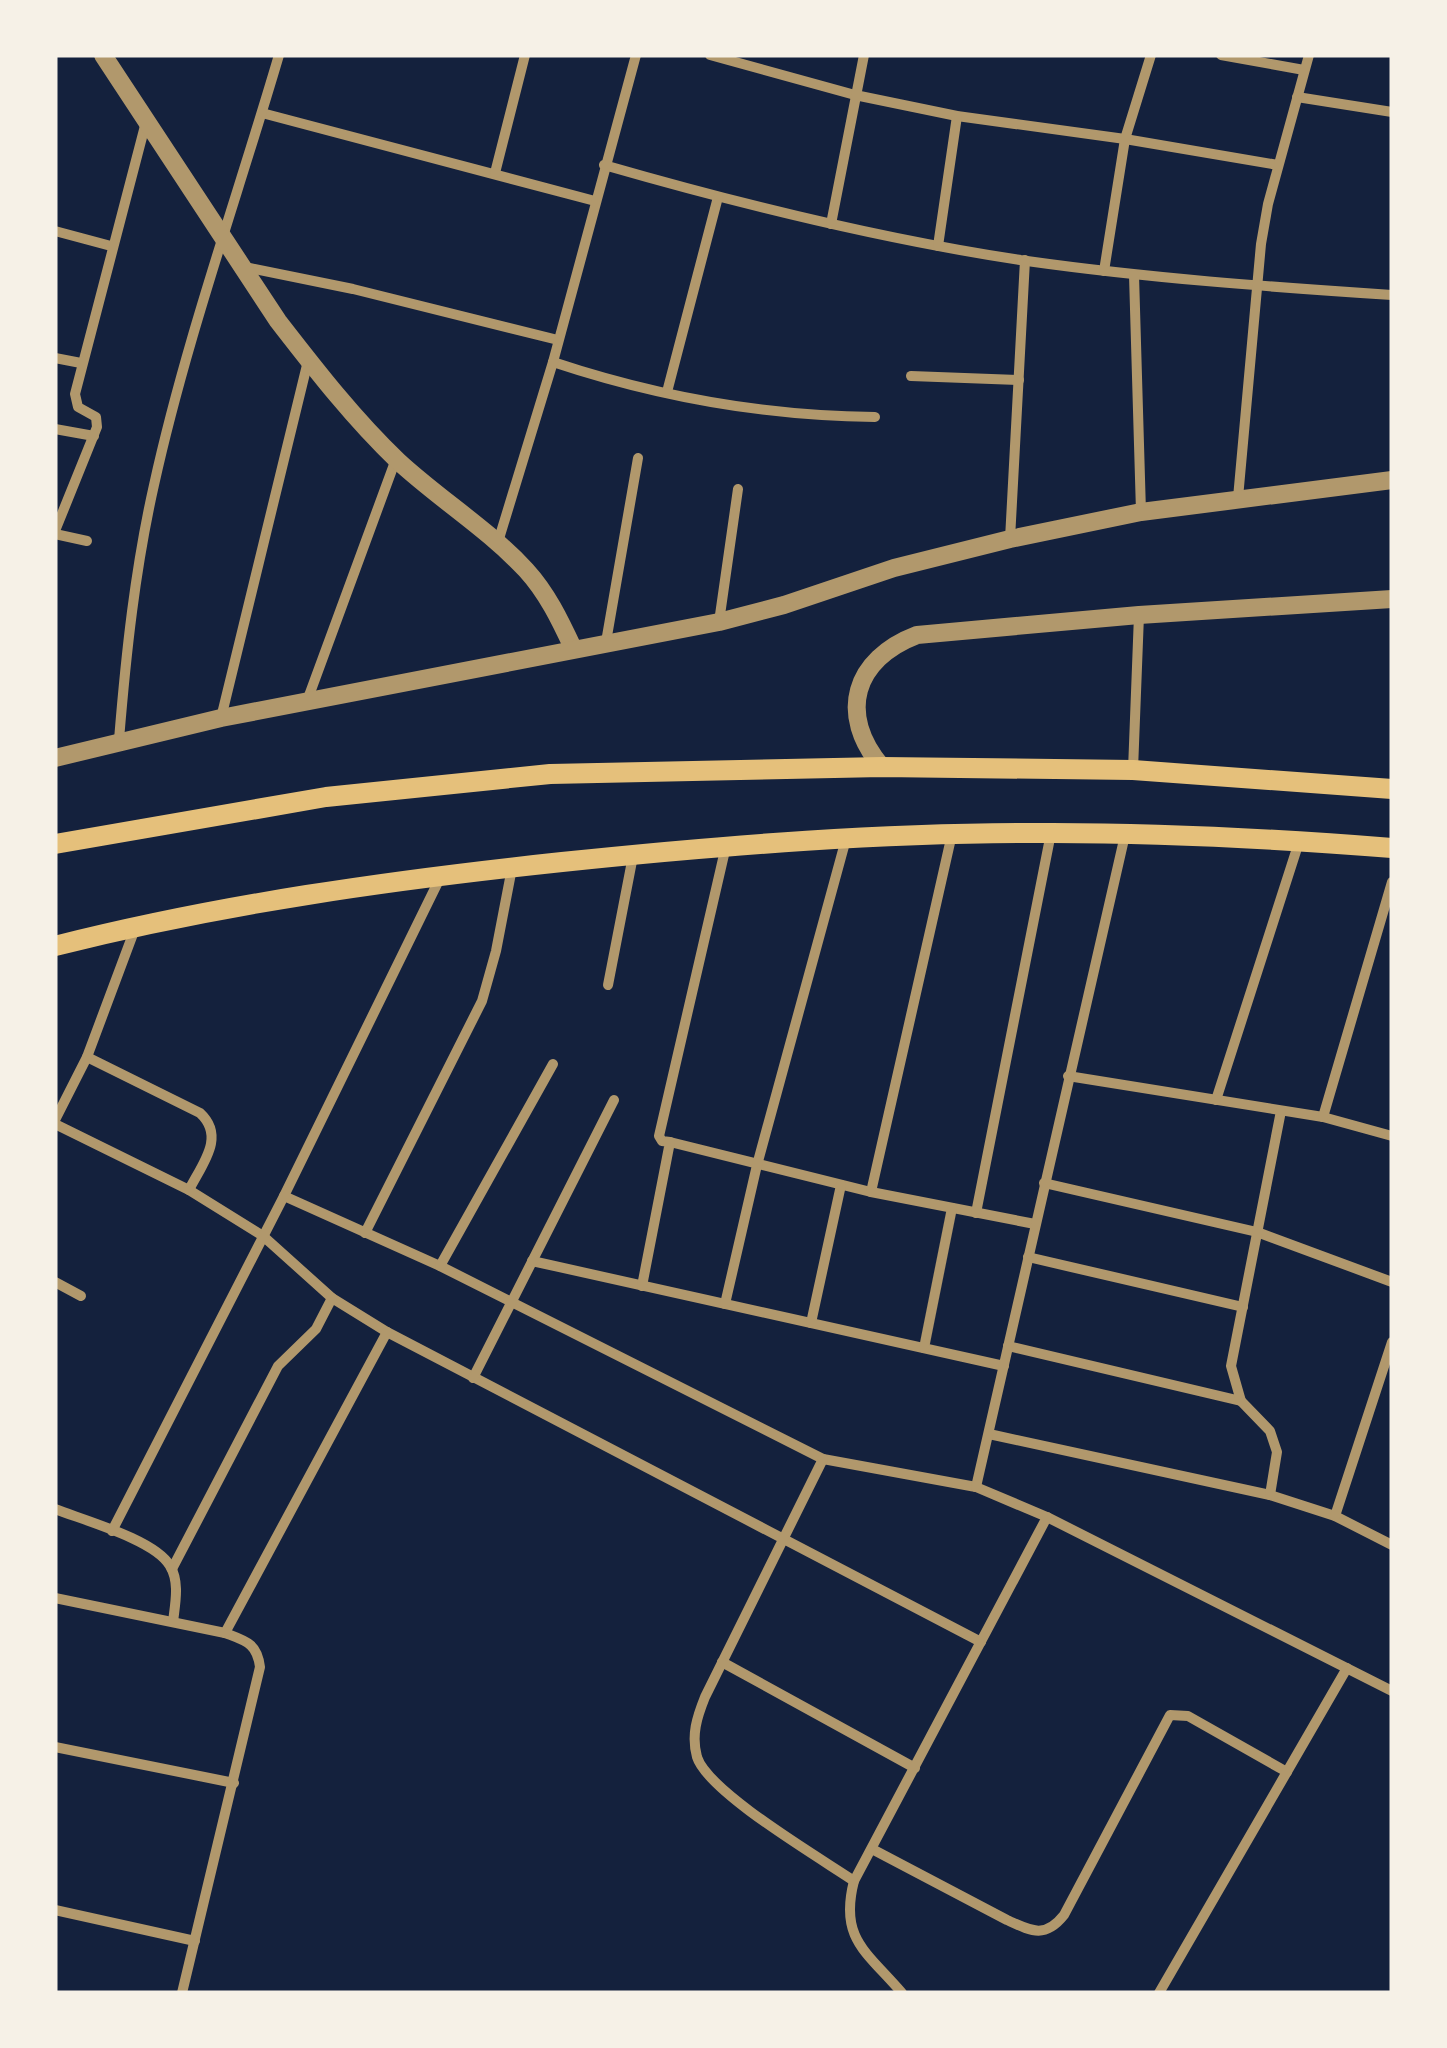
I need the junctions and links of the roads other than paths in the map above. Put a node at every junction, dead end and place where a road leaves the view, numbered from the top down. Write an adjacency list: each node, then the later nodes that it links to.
1 (279, 55): 14 (street)
2 (525, 55): 20 (street)
3 (636, 55): 18 (street)
4 (710, 55): 11 (street)
5 (864, 55): 11 (street)
6 (1150, 55): 17 (street)
7 (1221, 55): 10 (street)
8 (1309, 55): 10 (street)
9 (109, 59): 16 (street)
10 (1304, 70): 12 (street)
11 (855, 94): 15 (street); 23 (street)
12 (1297, 97): 13 (street); 19 (street)
13 (1392, 112)
14 (262, 113): 20 (street); 25 (street)
15 (957, 116): 17 (street); 27 (street)
16 (146, 119): 25 (street); 26 (street)
17 (1125, 139): 19 (street); 30 (street)
18 (604, 164): 21 (street); 22 (street)
19 (1278, 165): 32 (street)
20 (495, 173): 22 (street)
21 (718, 198): 23 (street); 41 (street)
22 (595, 201): 34 (street)
23 (831, 224): 27 (street)
24 (55, 231): 26 (street)
25 (224, 236): 29 (street); 62 (street)
26 (111, 246): 38 (street)
27 (938, 246): 28 (street)
28 (1025, 260): 30 (street); 40 (street)
29 (245, 267): 34 (street); 36 (street)
30 (1104, 271): 31 (street)
31 (1134, 275): 32 (street); 50 (street)
32 (1256, 286): 33 (street); 49 (street)
33 (1392, 295)
34 (558, 340): 37 (street)
35 (55, 358): 38 (street)
36 (308, 360): 46 (street); 61 (street)
37 (553, 362): 41 (street); 54 (street)
38 (81, 363): 44 (street)
39 (911, 376): 40 (street)
40 (1019, 380): 52 (street)
41 (666, 392): 42 (street)
42 (875, 417)
43 (55, 429): 44 (street)
44 (94, 436): 51 (street)
45 (638, 458): 58 (street)
46 (396, 459): 54 (street); 60 (street)
47 (1392, 480): 49 (street)
48 (738, 489): 57 (street)
49 (1238, 498): 50 (street)
50 (1141, 512): 52 (street)
51 (55, 532): 53 (street)
52 (1010, 538): 57 (street)
53 (86, 541)
54 (498, 542): 59 (street)
55 (1392, 599): 56 (street)
56 (1139, 615): 64 (street); 65 (street)
57 (720, 622): 58 (street)
58 (606, 642): 59 (street)
59 (573, 648): 60 (street)
60 (306, 701): 61 (street)
61 (220, 718): 62 (street)
62 (119, 740): 63 (street)
63 (55, 758)
64 (882, 766): 65 (main road); 72 (main road)
65 (1133, 770): 66 (main road)
66 (1392, 789)
67 (1051, 833): 68 (main road); 69 (main road); 99 (street)
68 (952, 834): 70 (main road); 96 (street)
69 (1126, 834): 71 (main road); 84 (street)
70 (846, 838): 73 (main road); 92 (street)
71 (1299, 841): 74 (main road); 86 (street)
72 (55, 844)
73 (726, 846): 75 (main road); 91 (street)
74 (1392, 848)
75 (633, 855): 76 (main road); 81 (street)
76 (512, 868): 77 (main road); 102 (street)
77 (441, 875): 79 (main road); 97 (street)
78 (1392, 882): 88 (street)
79 (136, 926): 80 (main road); 82 (street)
80 (55, 946)
81 (608, 985)
82 (87, 1058): 89 (street); 95 (street)
83 (553, 1064): 106 (street)
84 (1068, 1076): 86 (street); 93 (street)
85 (614, 1100): 105 (street)
86 (1216, 1100): 87 (street)
87 (1281, 1110): 88 (street); 101 (street)
88 (1323, 1117): 90 (street)
89 (55, 1122): 95 (street)
90 (1392, 1136)
91 (670, 1142): 92 (street); 109 (street)
92 (757, 1165): 94 (street); 113 (street)
93 (1044, 1182): 100 (street); 101 (street)
94 (841, 1185): 96 (street); 115 (street)
95 (188, 1190): 103 (street)
96 (872, 1192): 98 (street)
97 (284, 1196): 102 (street); 103 (street)
98 (952, 1208): 99 (street); 119 (street)
99 (976, 1213): 100 (street)
100 (1035, 1224): 104 (street)
101 (1257, 1232): 108 (street); 114 (street)
102 (365, 1233): 106 (street)
103 (263, 1236): 111 (street); 130 (street)
104 (1028, 1258): 114 (street); 118 (street)
105 (532, 1261): 109 (street); 112 (street)
106 (440, 1266): 112 (street)
107 (55, 1282): 110 (street)
108 (1392, 1282)
109 (642, 1286): 113 (street)
110 (81, 1296)
111 (332, 1298): 116 (street); 133 (street)
112 (512, 1302): 121 (street); 124 (street)
113 (725, 1304): 115 (street)
114 (1243, 1307): 122 (street)
115 (811, 1323): 119 (street)
116 (387, 1332): 121 (street); 136 (street)
117 (1392, 1342): 128 (street)
118 (1008, 1346): 120 (street); 122 (street)
119 (924, 1348): 120 (street)
120 (1004, 1366): 123 (street)
121 (473, 1378): 131 (street)
122 (1242, 1401): 126 (street)
123 (988, 1434): 125 (street); 126 (street)
124 (823, 1459): 125 (street); 131 (street)
125 (976, 1488): 129 (street)
126 (1270, 1494): 128 (street)
127 (55, 1509): 130 (street)
128 (1335, 1516): 132 (street)
129 (1048, 1517): 137 (street); 139 (street)
130 (112, 1531): 133 (street)
131 (784, 1539): 137 (street); 138 (street)
132 (1392, 1545)
133 (172, 1568): 135 (street)
134 (55, 1598): 135 (street)
135 (173, 1622): 136 (street)
136 (225, 1633): 144 (street)
137 (980, 1642): 142 (street)
138 (722, 1662): 142 (street); 146 (street)
139 (1347, 1668): 140 (street); 143 (street)
140 (1392, 1690)
141 (55, 1747): 144 (street)
142 (915, 1768): 145 (street)
143 (1287, 1772): 145 (street); 151 (street)
144 (234, 1783): 148 (street)
145 (872, 1849): 146 (street)
146 (854, 1881): 150 (street)
147 (55, 1910): 148 (street)
148 (195, 1940): 149 (street)
149 (182, 1993)
150 (902, 1993)
151 (1159, 1993)

